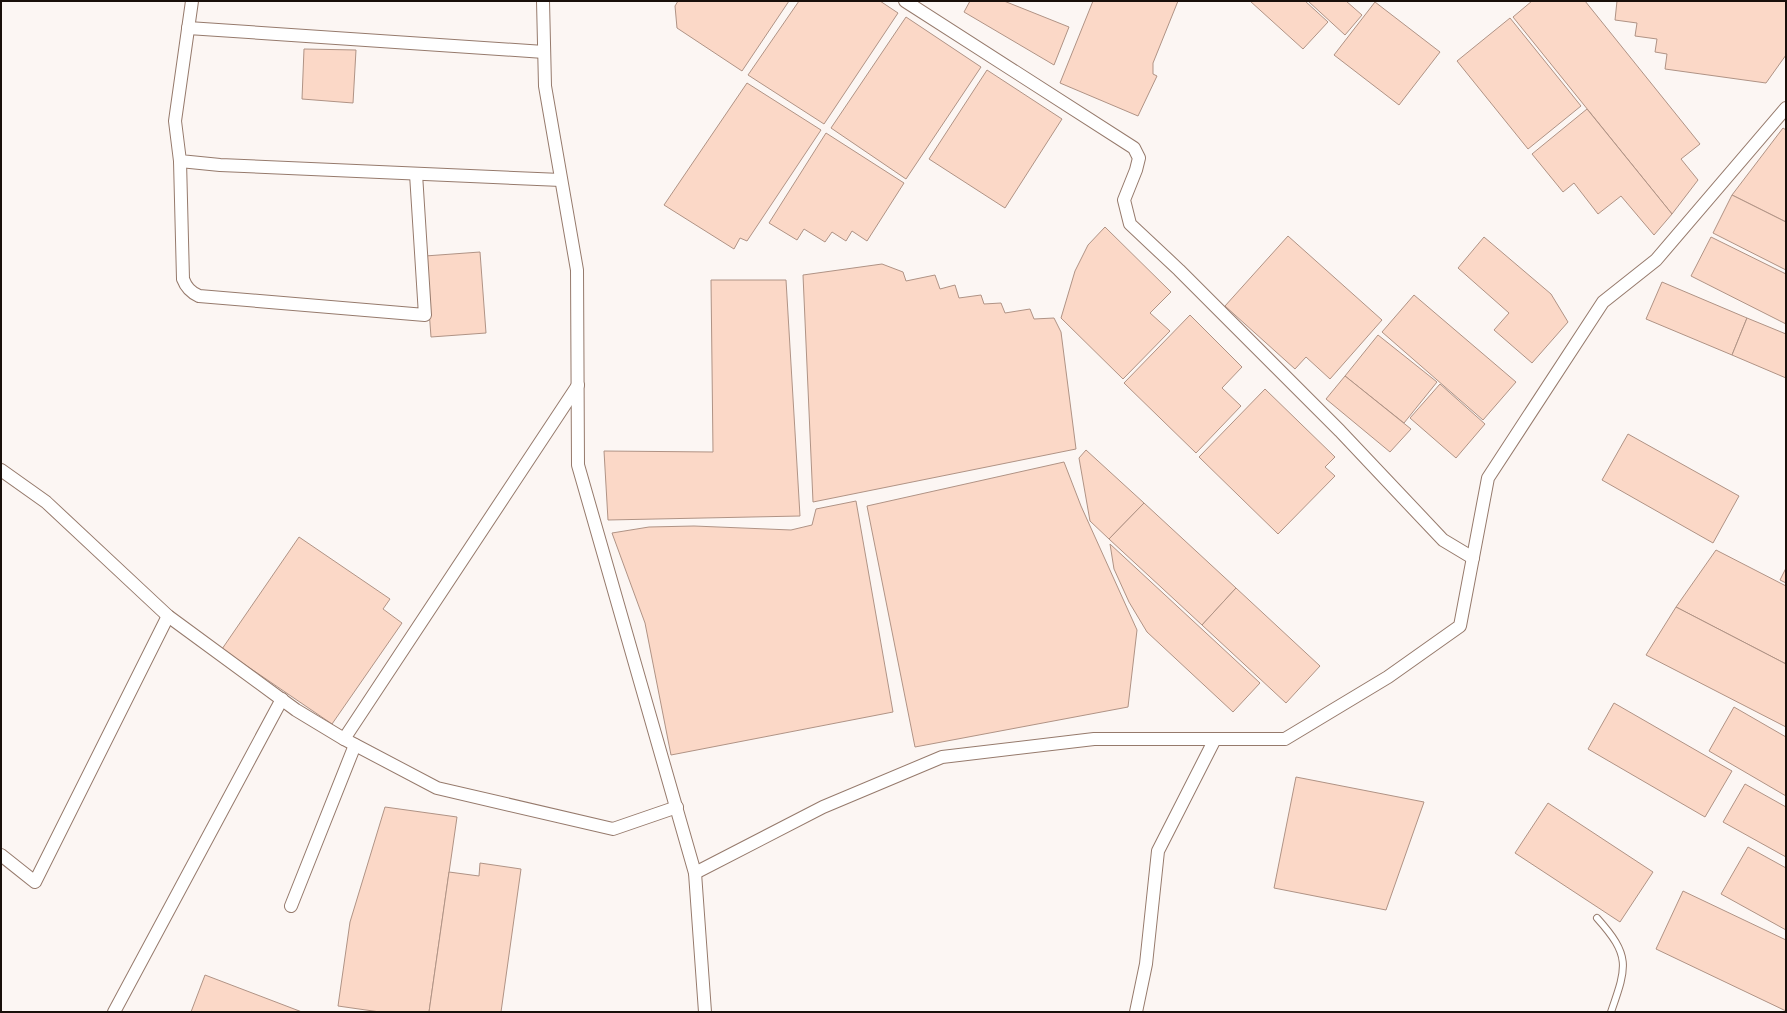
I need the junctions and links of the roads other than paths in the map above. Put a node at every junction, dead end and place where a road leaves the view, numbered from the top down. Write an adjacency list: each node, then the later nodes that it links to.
1 (192, 1): 4 (street)
2 (543, 1): 5 (street)
3 (905, 1): 12 (street)
4 (188, 28): 5 (street); 7 (street)
5 (544, 52): 9 (street)
6 (1786, 108): 12 (street)
7 (180, 161): 8 (street); 8 (street)
8 (416, 174): 9 (street)
9 (561, 180): 10 (street)
10 (578, 384): 15 (street); 18 (street)
11 (1, 470): 13 (street)
12 (1473, 558): 16 (street)
13 (168, 616): 14 (street); 19 (street)
14 (282, 699): 15 (street); 23 (street)
15 (344, 739): 17 (street)
16 (1215, 739): 20 (street); 25 (street)
17 (355, 745): 18 (street); 21 (street)
18 (677, 807): 20 (street)
19 (1, 855)
20 (695, 873): 24 (street)
21 (291, 906)
22 (1597, 918): 26 (lane)
23 (114, 1012)
24 (705, 1012)
25 (1136, 1012)
26 (1611, 1012)

